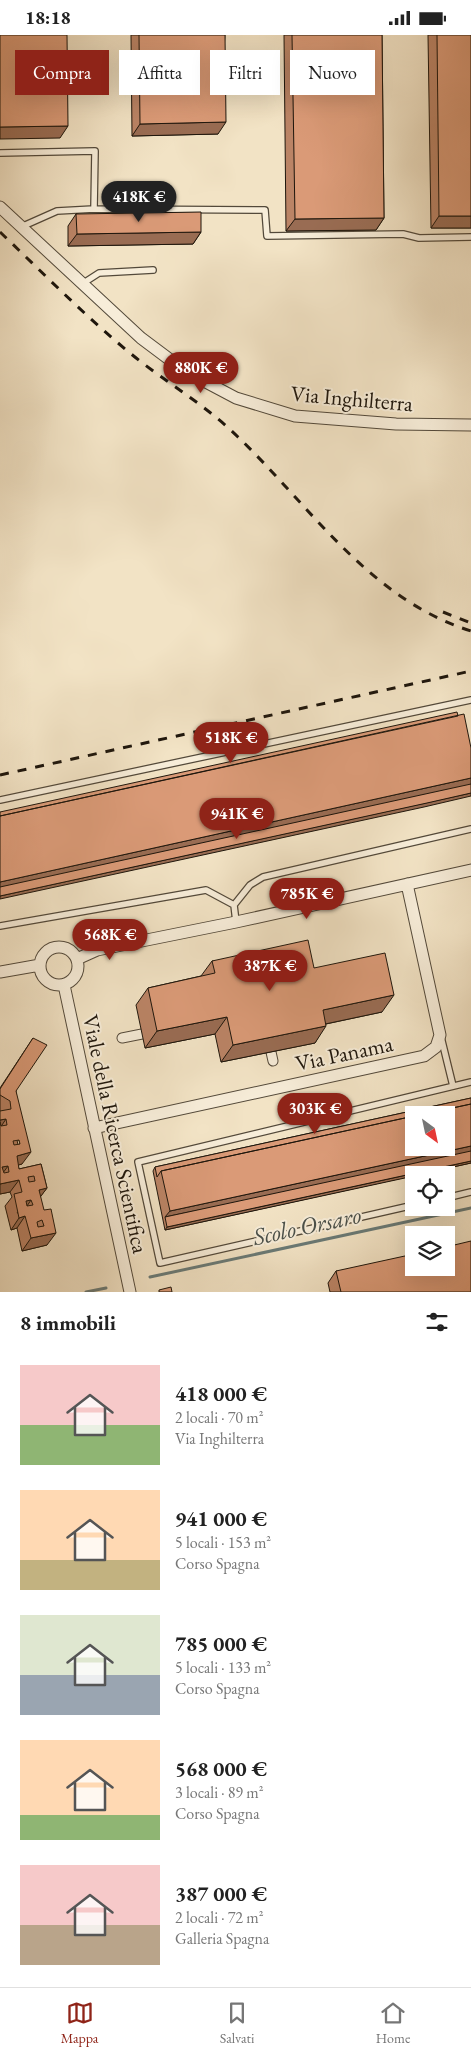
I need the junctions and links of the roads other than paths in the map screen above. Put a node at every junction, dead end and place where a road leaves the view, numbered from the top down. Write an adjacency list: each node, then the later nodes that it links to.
1 (0, 153): 3 (lane)
2 (0, 207): 4 (street, Via Inghilterra)
3 (94, 209): 4 (lane); 5 (lane)
4 (21, 227): 7 (street, Via Inghilterra)
5 (471, 237)
6 (153, 270): 7 (lane)
7 (82, 284): 8 (street, Via Inghilterra)
8 (471, 425)
9 (471, 700): 10 (lane)
10 (0, 800)
11 (471, 829): 14 (lane)
12 (471, 870): 13 (street)
13 (407, 884): 15 (street); 22 (street)
14 (234, 905): 15 (lane); 16 (lane)
15 (236, 922): 17 (street)
16 (0, 926)
17 (77, 959): 18 (street); 20 (street)
18 (40, 965): 19 (street); 20 (street)
19 (0, 972)
20 (64, 985): 26 (street, Viale della Ricerca Scientifica)
21 (142, 1034): 23 (street)
22 (440, 1035): 25 (lane); 26 (street, Via Panama)
23 (122, 1038)
24 (471, 1082): 25 (lane)
25 (453, 1086): 29 (lane)
26 (94, 1128): 30 (street, Viale della Ricerca Scientifica)
27 (471, 1192): 28 (lane)
28 (455, 1196)
29 (405, 1207)
30 (130, 1292)

